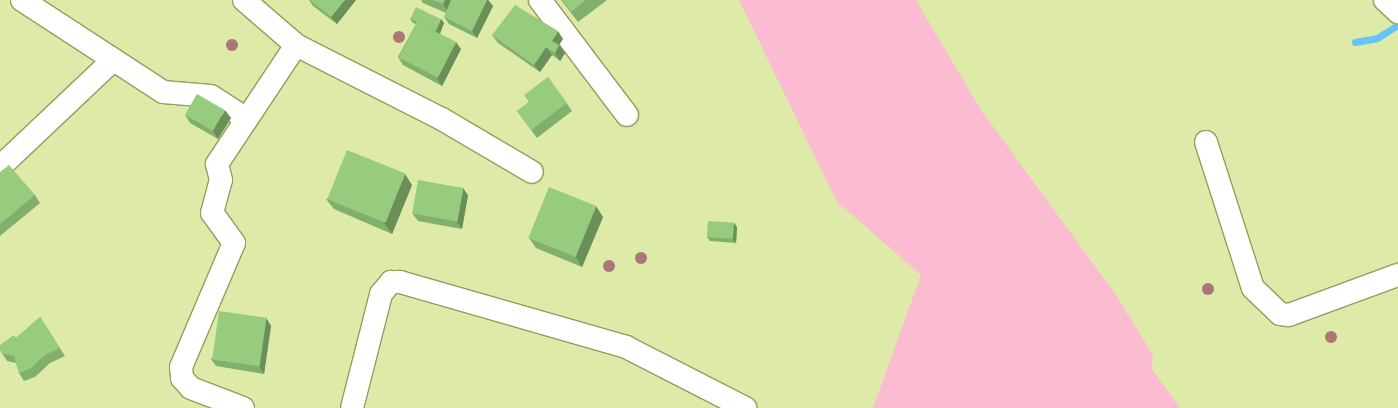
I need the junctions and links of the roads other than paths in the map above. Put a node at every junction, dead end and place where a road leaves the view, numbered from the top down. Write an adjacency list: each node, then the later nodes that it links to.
1 (22, 0): 7 (street)
2 (244, 0): 6 (street)
3 (540, 0): 8 (street)
4 (1385, 0): 5 (street)
5 (1398, 12)
6 (296, 45): 9 (street); 12 (street)
7 (113, 60): 9 (street); 11 (street)
8 (627, 115)
9 (245, 118): 14 (street)
10 (1206, 142): 13 (street)
11 (0, 168)
12 (532, 172)
13 (1398, 275)
14 (243, 408)
15 (352, 408): 16 (street)
16 (745, 408)

